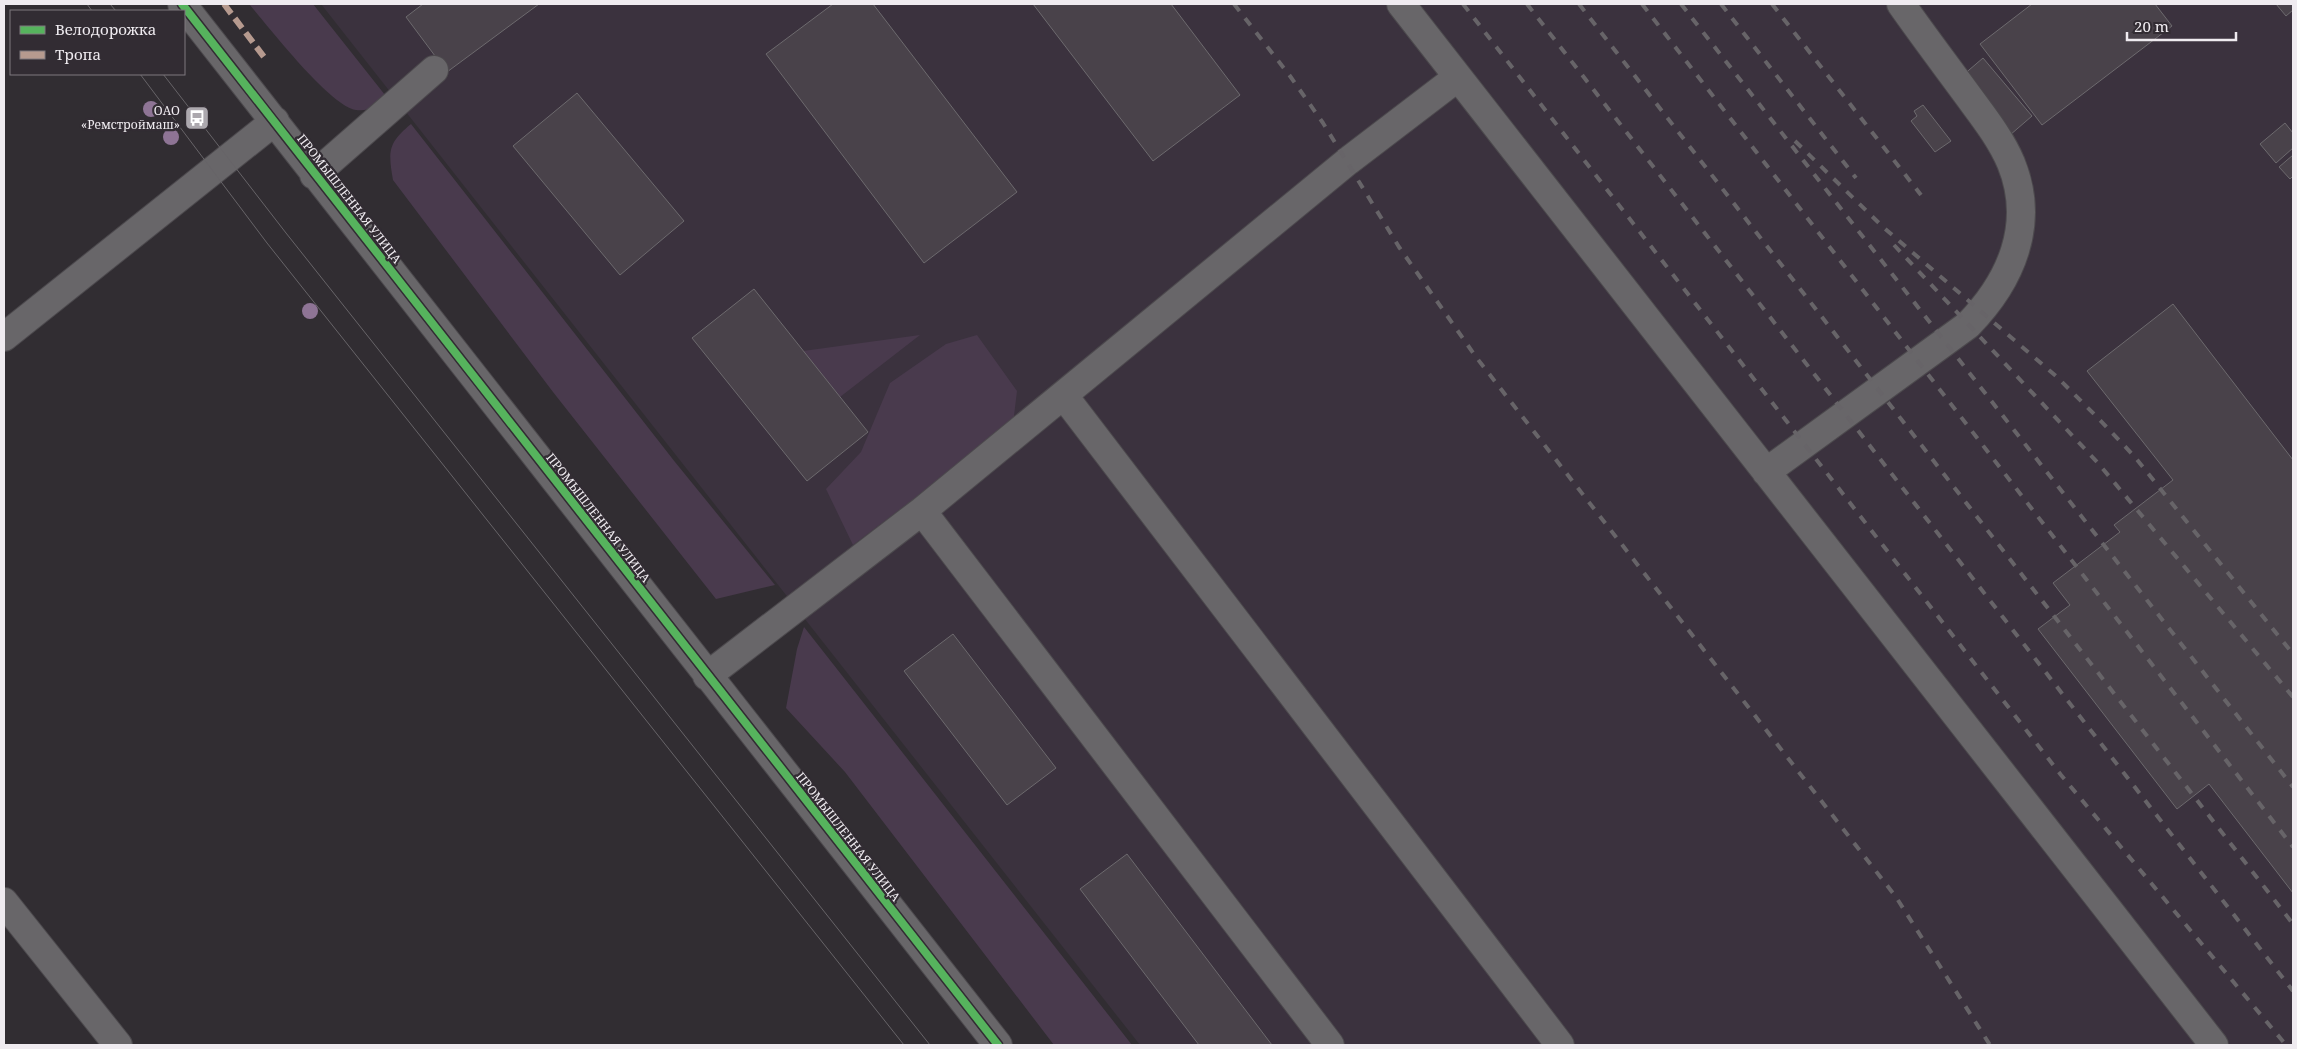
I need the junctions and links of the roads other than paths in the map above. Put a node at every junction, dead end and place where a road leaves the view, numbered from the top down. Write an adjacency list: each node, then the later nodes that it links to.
1 (182, 4): 6 (street, ПРОМЫШЛЕННАЯ УЛИЦА)
2 (1401, 4): 5 (street)
3 (1901, 4): 10 (street)
4 (434, 70): 7 (street)
5 (1458, 77): 9 (street); 10 (street)
6 (276, 121): 7 (street, ПРОМЫШЛЕННАЯ УЛИЦА); 8 (street)
7 (314, 174): 12 (street, ПРОМЫШЛЕННАЯ УЛИЦА)
8 (4, 337)
9 (1064, 396): 11 (street); 17 (street)
10 (1766, 472): 18 (street)
11 (922, 511): 12 (street); 16 (street)
12 (707, 676): 15 (street, ПРОМЫШЛЕННАЯ УЛИЦА)
13 (4, 902): 14 (street)
14 (118, 1045)
15 (998, 1045)
16 (1330, 1045)
17 (1560, 1045)
18 (2214, 1045)

